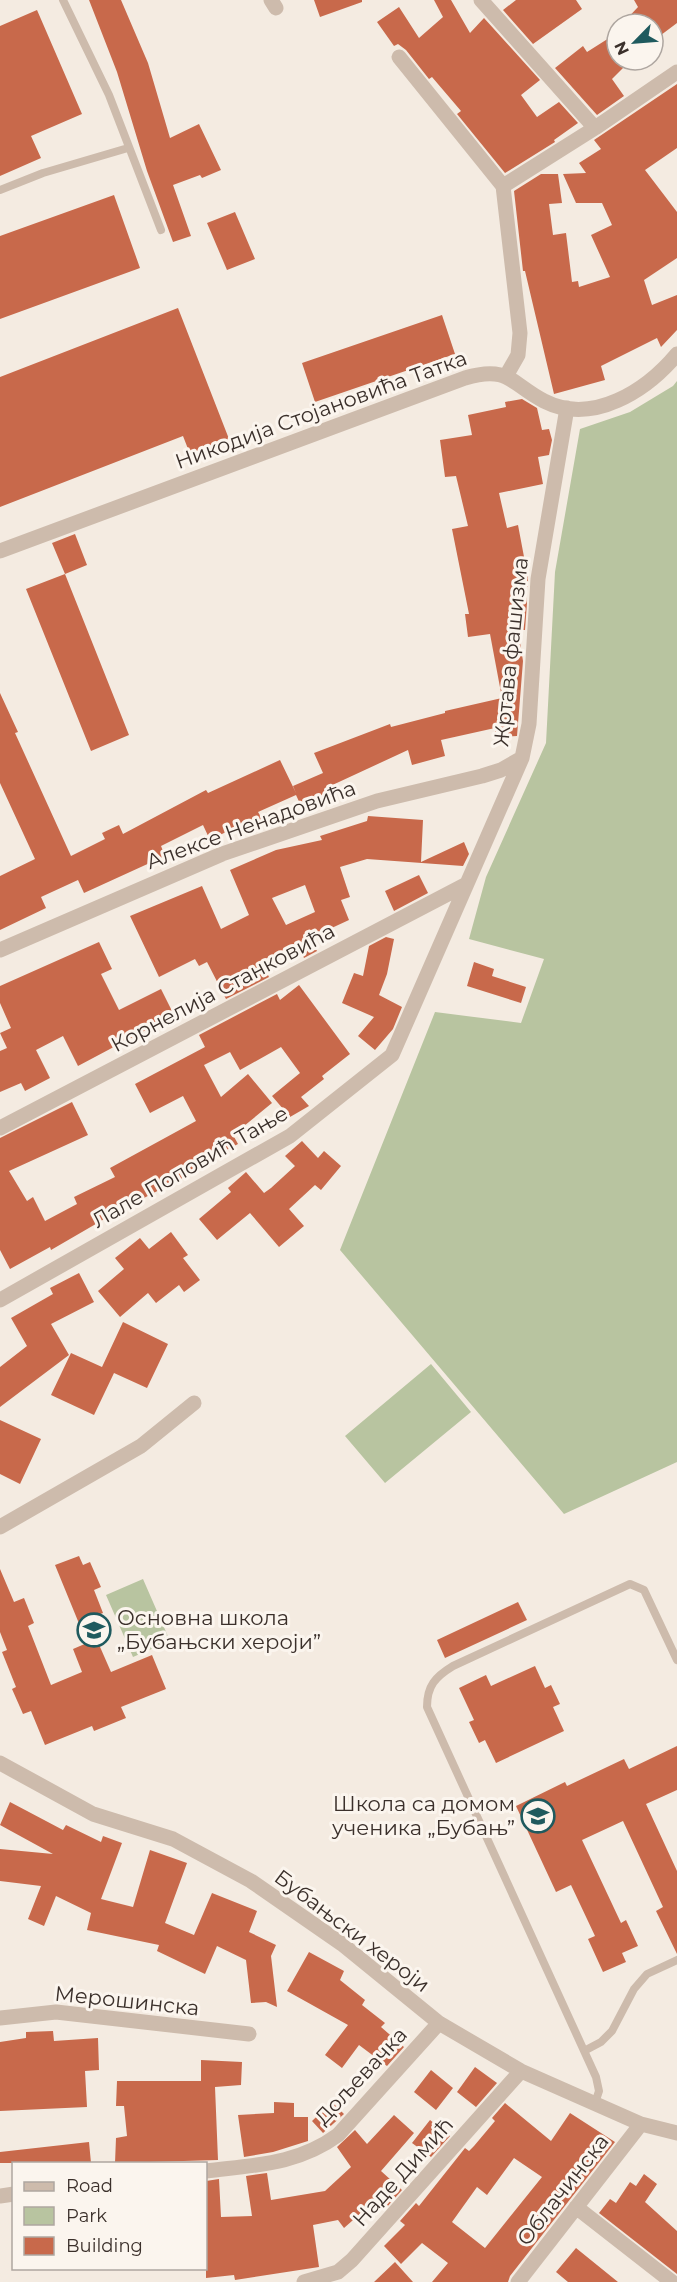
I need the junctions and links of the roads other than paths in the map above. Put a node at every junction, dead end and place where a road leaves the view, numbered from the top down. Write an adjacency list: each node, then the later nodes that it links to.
1 (63, 0): 6 (lane)
2 (481, 0): 5 (street)
3 (399, 57): 7 (street)
4 (677, 72): 5 (street)
5 (595, 128): 7 (street)
6 (128, 148): 8 (lane); 9 (lane)
7 (503, 186): 11 (street)
8 (0, 190)
9 (161, 230)
10 (677, 354): 12 (street)
11 (506, 376): 12 (street); 13 (street, Никодија Стојановића Татка)
12 (567, 408): 14 (street, Жртава фашизма)
13 (0, 551)
14 (522, 758): 15 (street, Жртава фашизма); 16 (street, Алексе Ненадовића)
15 (465, 885): 17 (street, Жртава фашизма); 18 (street, Корнелија Станковића)
16 (0, 950)
17 (392, 1055): 19 (street, Лале Поповић Тање)
18 (0, 1128)
19 (0, 1300)
20 (194, 1403): 21 (street)
21 (0, 1527)
22 (677, 1660): 28 (lane)
23 (0, 1763): 26 (street, Бубањски хероји)
24 (677, 1960): 28 (lane)
25 (0, 2018): 27 (street, Мерошинска)
26 (439, 2023): 29 (street, Бубањски хероји); 33 (street, Дољевачка)
27 (249, 2034)
28 (584, 2051): 30 (lane)
29 (521, 2071): 30 (street, Бубањски хероји); 35 (street, Наде Димић)
30 (595, 2103): 31 (street, Бубањски хероји)
31 (641, 2124): 32 (street, Бубањски хероји); 34 (street, Облачинска)
32 (677, 2133)
33 (207, 2170)
34 (576, 2207): 36 (street, Облачинска); 37 (street)
35 (304, 2282)
36 (518, 2282)
37 (672, 2282)

